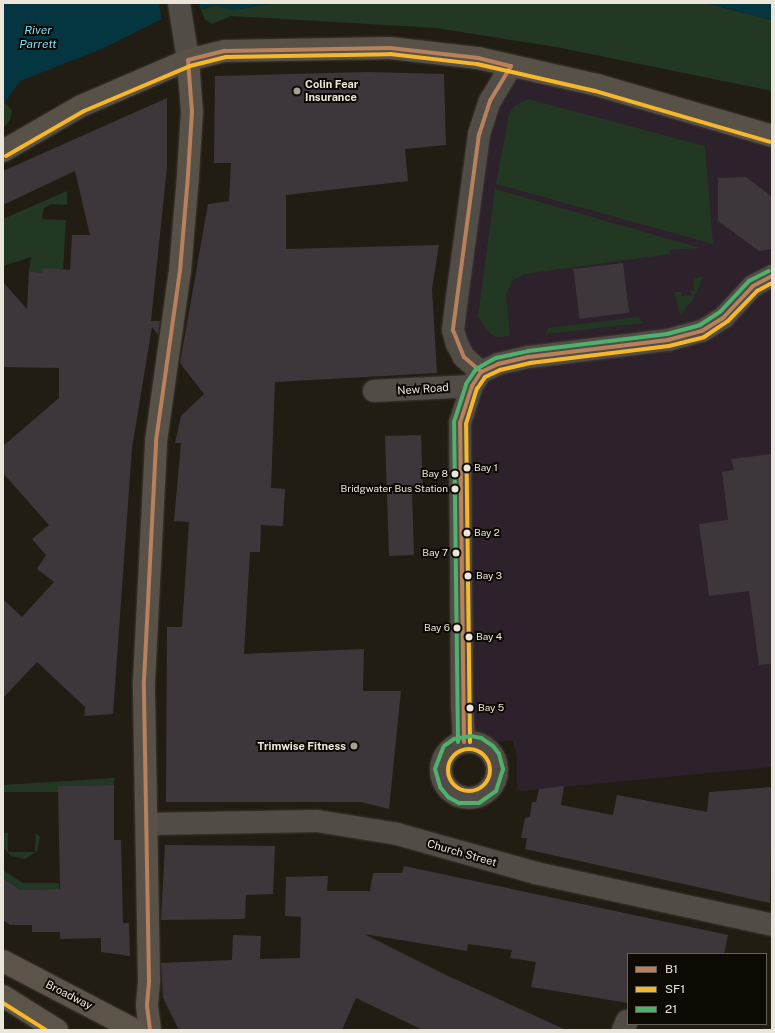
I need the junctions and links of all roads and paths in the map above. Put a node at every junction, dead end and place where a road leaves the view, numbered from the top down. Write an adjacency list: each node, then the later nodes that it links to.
1 (179, 3): 2 (street)
2 (188, 60): 3 (street); 5 (street); 10 (street)
3 (511, 66): 4 (street); 7 (street)
4 (772, 136)
5 (3, 151)
6 (772, 276): 7 (street)
7 (476, 379): 8 (street, New Road); 9 (street)
8 (374, 391)
9 (464, 742)
10 (147, 824): 11 (street, Church Street); 16 (street)
11 (772, 925)
12 (3, 961): 15 (main road, Broadway)
13 (3, 996): 14 (main road)
14 (57, 1030)
15 (135, 1030)
16 (150, 1030)

